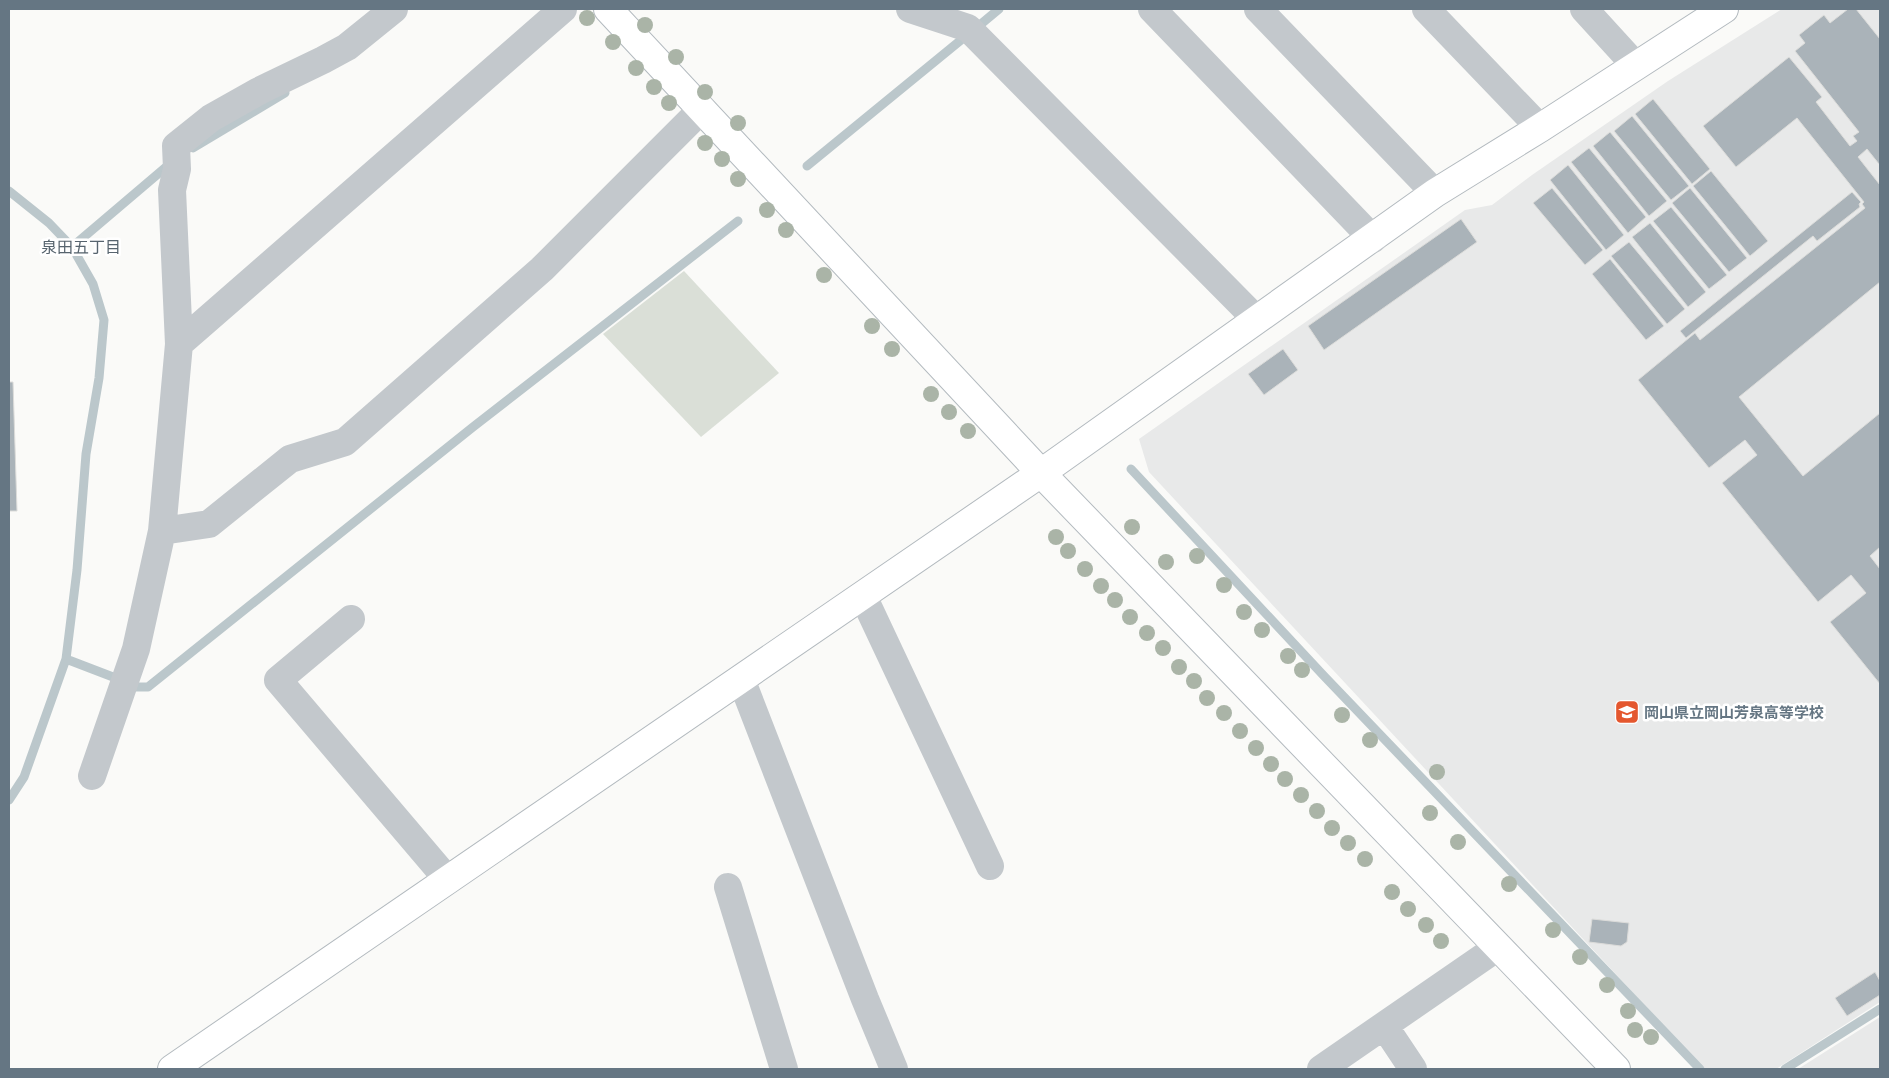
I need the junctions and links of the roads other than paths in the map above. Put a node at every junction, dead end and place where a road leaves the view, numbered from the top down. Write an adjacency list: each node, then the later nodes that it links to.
1 (394, 9): 16 (street)
2 (562, 9): 16 (street)
3 (608, 9): 11 (street)
4 (910, 9): 15 (street)
5 (1152, 9): 14 (street)
6 (1258, 9): 13 (street)
7 (1426, 9): 12 (street)
8 (1584, 9): 10 (street)
9 (1724, 9): 10 (street)
10 (1636, 66): 12 (street)
11 (702, 109): 17 (street); 18 (street)
12 (1540, 128): 13 (street)
13 (1435, 193): 14 (street)
14 (1373, 239): 15 (street)
15 (1256, 319): 17 (street)
16 (179, 344): 18 (street)
17 (1042, 473): 19 (street); 26 (street)
18 (162, 531): 22 (street)
19 (863, 596): 21 (street); 23 (street)
20 (350, 619): 24 (street)
21 (741, 679): 24 (street); 30 (street)
22 (92, 776)
23 (990, 866)
24 (448, 880): 28 (street)
25 (728, 887): 29 (street)
26 (1498, 947): 27 (street); 33 (street)
27 (1385, 1026): 31 (street); 32 (street)
28 (172, 1069)
29 (784, 1069)
30 (894, 1069)
31 (1321, 1069)
32 (1413, 1069)
33 (1616, 1069)

